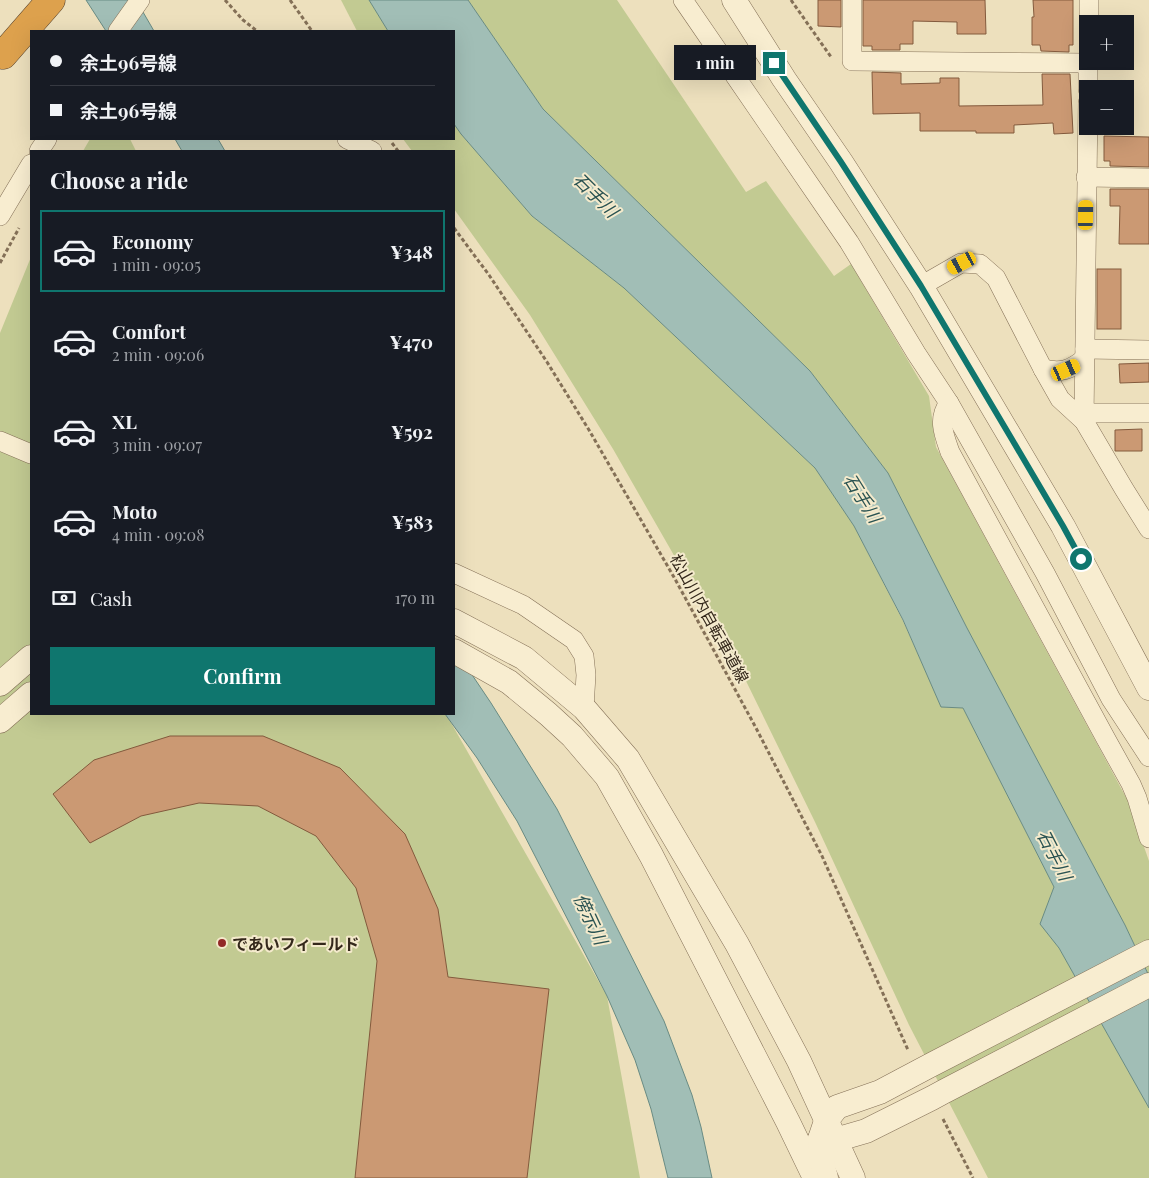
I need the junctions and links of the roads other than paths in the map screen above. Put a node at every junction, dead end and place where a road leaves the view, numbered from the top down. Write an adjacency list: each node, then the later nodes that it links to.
1 (37, 0): 10 (highway)
2 (51, 0): 10 (highway)
3 (140, 0): 9 (street)
4 (683, 0): 23 (street)
5 (734, 0): 19 (street)
6 (852, 0): 11 (street)
7 (1089, 0): 8 (street)
8 (1088, 15)
9 (119, 30)
10 (2, 58)
11 (1079, 62)
12 (1087, 135): 16 (street)
13 (349, 140): 14 (street)
14 (370, 150)
15 (30, 166): 18 (street)
16 (1086, 177): 17 (street); 21 (street)
17 (1149, 178)
18 (0, 216)
19 (921, 286): 22 (street); 34 (street)
20 (1149, 350): 21 (street)
21 (1084, 354): 22 (street); 25 (street)
22 (1043, 369): 25 (street)
23 (949, 403): 38 (street); 39 (street)
24 (1149, 413): 25 (street)
25 (1084, 417): 28 (street)
26 (0, 441): 27 (street)
27 (30, 454)
28 (1149, 529)
29 (455, 573): 36 (street)
30 (455, 621): 36 (street)
31 (455, 652): 44 (street)
32 (30, 658): 33 (street)
33 (0, 684)
34 (1149, 688)
35 (30, 695): 37 (street)
36 (584, 708): 42 (street)
37 (0, 721)
38 (1149, 758)
39 (1149, 838)
40 (1149, 952): 43 (street)
41 (1149, 985): 45 (street)
42 (799, 1061): 43 (street); 46 (street)
43 (880, 1092): 46 (street)
44 (788, 1122): 46 (street); 47 (street)
45 (866, 1131): 46 (street); 49 (street)
46 (827, 1134): 48 (street); 49 (street)
47 (815, 1178)
48 (826, 1178)
49 (854, 1178)

